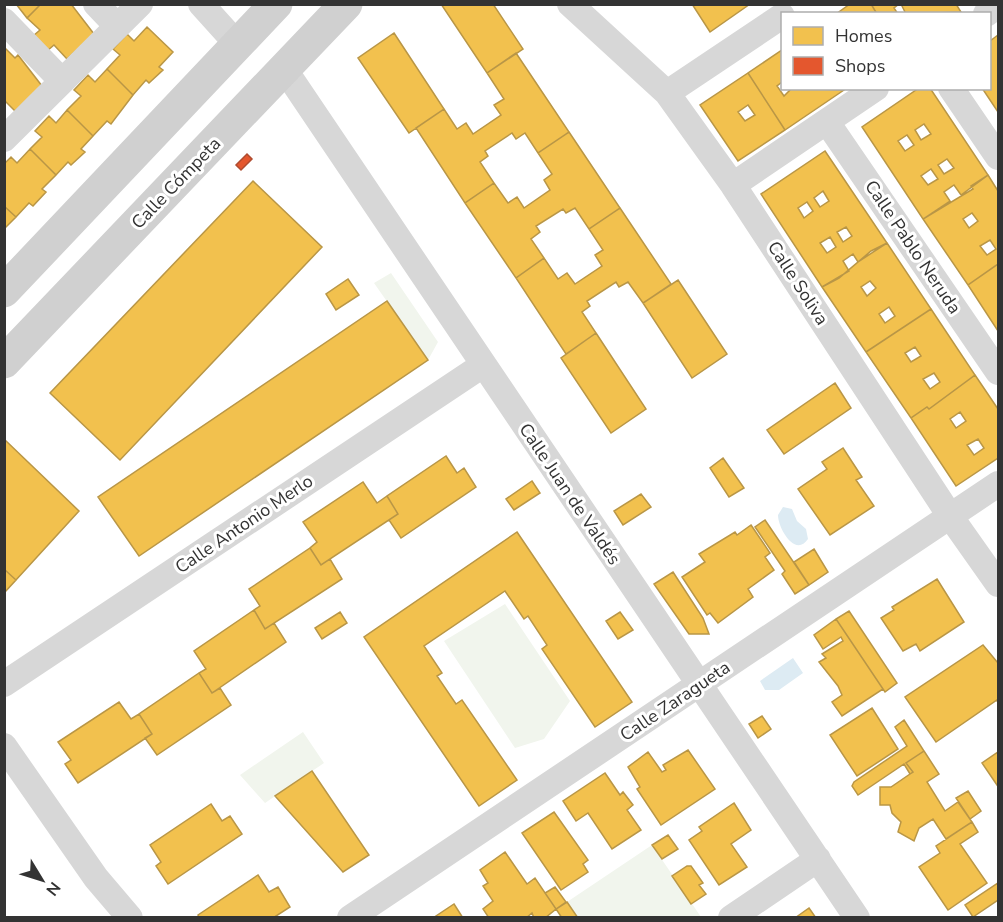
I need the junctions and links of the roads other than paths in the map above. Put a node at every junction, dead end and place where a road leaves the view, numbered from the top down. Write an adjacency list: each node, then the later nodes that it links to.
1 (96, 4): 9 (street)
2 (140, 4): 9 (street)
3 (201, 4): 10 (street)
4 (276, 4): 10 (main road)
5 (346, 4): 11 (main road, Calle Cómpeta)
6 (570, 4): 15 (street, Calle Soliva)
7 (781, 17): 15 (street)
8 (4, 21): 12 (street)
9 (117, 26): 12 (street)
10 (238, 45): 20 (main road)
11 (285, 70): 21 (main road, Calle Cómpeta); 22 (street, Calle Juan de Valdés)
12 (62, 81): 17 (street)
13 (873, 90): 16 (street)
14 (952, 90): 18 (street)
15 (667, 93): 19 (street, Calle Soliva)
16 (827, 122): 19 (street); 23 (street, Calle Pablo Neruda)
17 (4, 139)
18 (999, 157)
19 (733, 185): 25 (street, Calle Soliva)
20 (4, 291)
21 (4, 362)
22 (483, 365): 27 (street, Calle Antonio Merlo); 28 (street, Calle Juan de Valdés)
23 (999, 372)
24 (999, 484): 25 (street, Calle Zaragueta)
25 (950, 516): 26 (street, Calle Soliva); 28 (street, Calle Zaragueta)
26 (999, 584)
27 (4, 684)
28 (699, 685): 30 (street, Calle Juan de Valdés); 32 (street, Calle Zaragueta)
29 (4, 746): 31 (street)
30 (818, 859): 33 (street); 34 (street, Calle Juan de Valdés)
31 (130, 918)
32 (350, 918)
33 (731, 918)
34 (857, 918)

